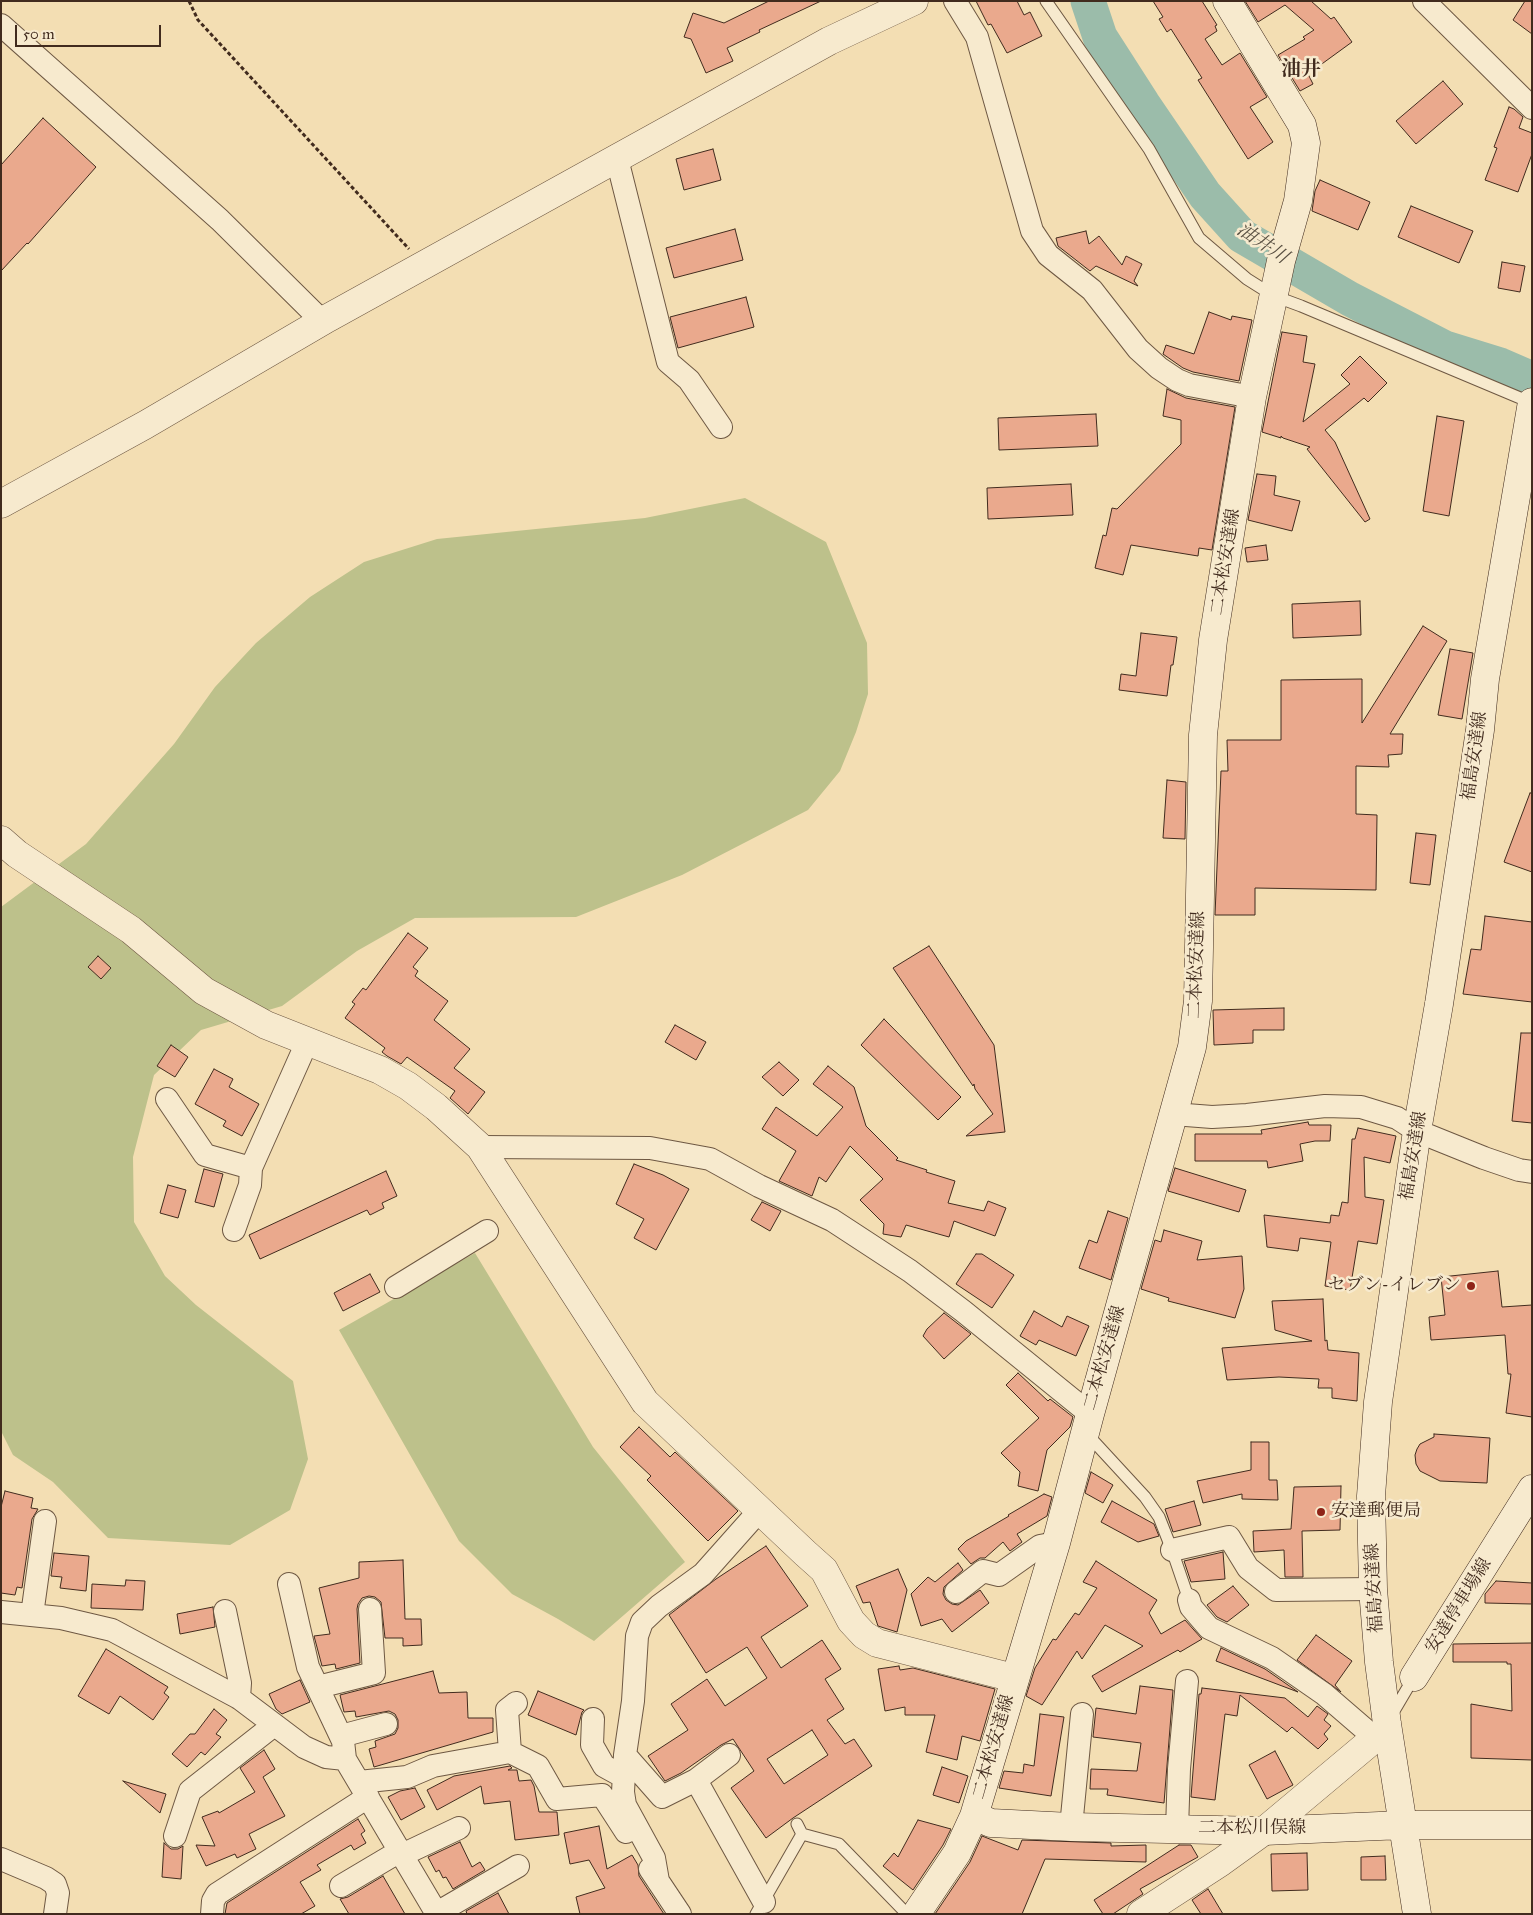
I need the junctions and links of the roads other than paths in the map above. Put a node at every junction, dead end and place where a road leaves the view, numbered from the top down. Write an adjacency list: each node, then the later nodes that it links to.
1 (914, 1): 8 (main road)
2 (955, 1): 11 (street)
3 (1046, 1): 9 (lane)
4 (1227, 1): 9 (main road, 二本松安達線)
5 (1424, 1): 7 (street)
6 (1, 25): 10 (street)
7 (1532, 108)
8 (617, 159): 10 (main road); 13 (street)
9 (1274, 296): 11 (main road, 二本松安達線); 12 (lane)
10 (323, 322): 14 (main road)
11 (1252, 397): 18 (main road, 二本松安達線)
12 (1532, 402): 19 (main road, 福島安達線)
13 (721, 427)
14 (1, 504)
15 (1, 840): 16 (main road)
16 (307, 1042): 20 (main road); 21 (street)
17 (167, 1099): 21 (street)
18 (1173, 1114): 19 (street); 26 (main road, 二本松安達線)
19 (1417, 1131): 22 (street); 33 (main road, 福島安達線)
20 (480, 1147): 26 (street); 28 (main road)
21 (251, 1168): 23 (street)
22 (1532, 1172)
23 (234, 1230)
24 (487, 1231): 25 (street)
25 (396, 1287)
26 (1087, 1423): 30 (main road, 二本松安達線); 31 (lane)
27 (1532, 1489): 40 (main road, 安達停車場線)
28 (760, 1511): 41 (main road); 55 (street)
29 (45, 1521): 39 (street)
30 (1056, 1543): 34 (street); 41 (main road, 二本松安達線)
31 (1172, 1550): 33 (street); 35 (lane)
32 (289, 1584): 43 (street)
33 (1374, 1589): 50 (main road, 福島安達線)
34 (956, 1592)
35 (1189, 1600): 50 (street)
36 (370, 1609): 43 (street)
37 (225, 1611): 44 (street)
38 (1, 1612): 39 (street)
39 (32, 1616): 44 (street)
40 (1414, 1677): 50 (lane, 安達停車場線)
41 (1014, 1678): 58 (main road, 二本松安達線)
42 (1187, 1681): 63 (street)
43 (318, 1687): 51 (street)
44 (239, 1698): 49 (street)
45 (516, 1704): 52 (street)
46 (1082, 1714): 61 (street)
47 (593, 1719): 55 (street)
48 (386, 1724): 51 (street)
49 (274, 1725): 54 (street); 65 (street)
50 (1381, 1731): 59 (main road, 福島安達線); 64 (main road)
51 (341, 1736): 54 (street)
52 (510, 1752): 57 (street); 69 (street)
53 (729, 1755): 56 (street)
54 (345, 1759): 57 (street)
55 (624, 1766): 56 (street); 69 (street)
56 (696, 1780): 71 (street)
57 (363, 1789): 66 (street); 73 (street)
58 (974, 1816): 61 (main road, 二本松川俣線); 77 (main road, 二本松安達線)
59 (1403, 1825): 60 (main road, 二本松川俣線); 64 (main road, 二本松川俣線); 79 (main road, 福島安達線)
60 (1532, 1825)
61 (1071, 1827): 63 (main road, 二本松川俣線)
62 (459, 1828): 66 (street)
63 (1177, 1829): 64 (main road, 二本松川俣線)
64 (1264, 1831): 78 (main road)
65 (174, 1836)
66 (401, 1853): 70 (street); 74 (street)
67 (1, 1858): 72 (street)
68 (518, 1866): 74 (street)
69 (658, 1881): 75 (street)
70 (341, 1886)
71 (760, 1908): 76 (lane)
72 (55, 1914)
73 (212, 1914)
74 (437, 1914)
75 (680, 1914)
76 (907, 1914)
77 (916, 1914)
78 (1141, 1914)
79 (1418, 1914)

